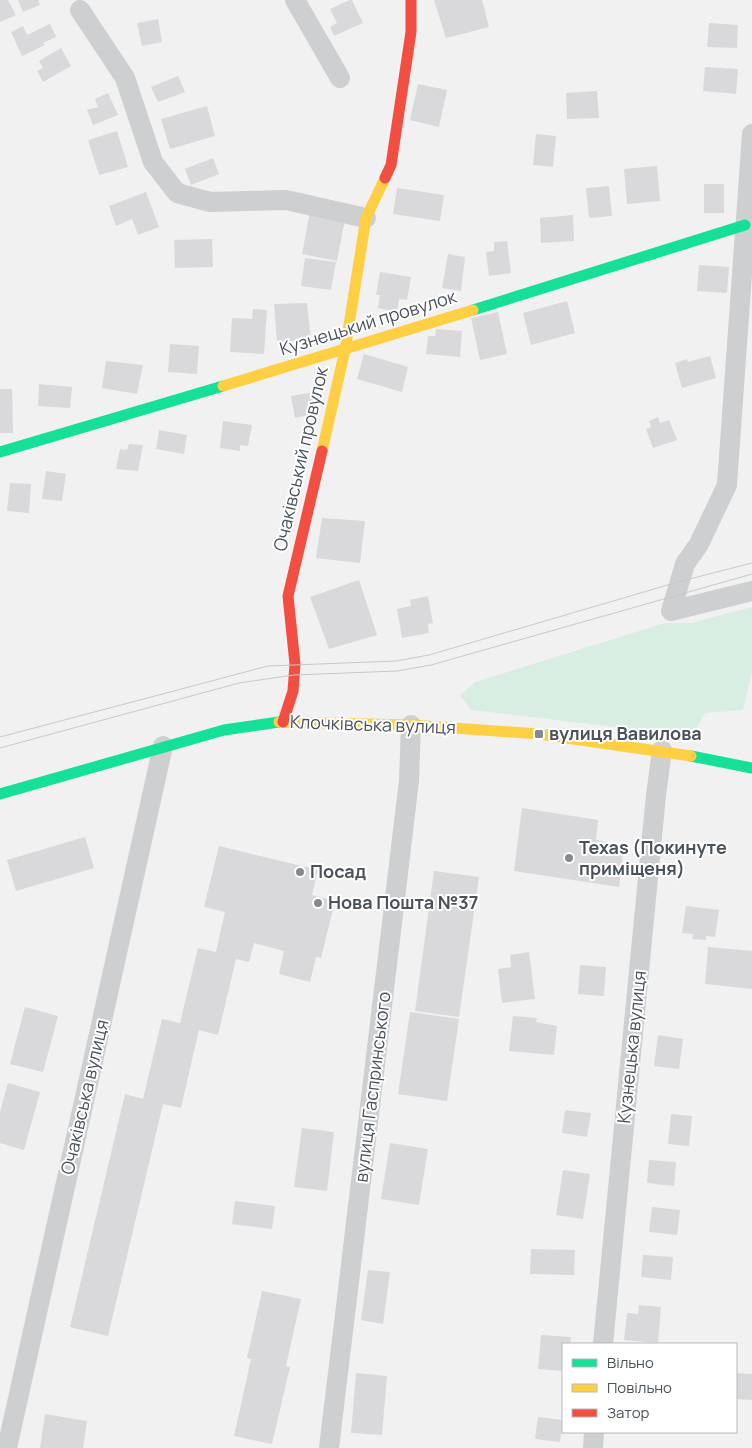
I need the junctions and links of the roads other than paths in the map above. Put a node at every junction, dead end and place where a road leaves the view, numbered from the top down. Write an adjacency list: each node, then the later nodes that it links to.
1 (295, 0): 4 (street)
2 (411, 0): 6 (street, Очаківський провулок)
3 (80, 10): 6 (street)
4 (340, 78)
5 (752, 134): 7 (street)
6 (366, 218): 8 (street, Очаківський провулок)
7 (745, 225): 8 (street, Кузнецький провулок); 10 (street)
8 (344, 350): 9 (street, Кузнецький провулок); 11 (street, Очаківський провулок)
9 (0, 452)
10 (752, 591)
11 (283, 722): 12 (street, Клочківська вулиця); 13 (street, Клочківська вулиця)
12 (412, 725): 14 (street, Клочківська вулиця); 20 (street, вулиця Гаспринського)
13 (163, 746): 16 (street, Клочківська вулиця); 19 (street, Очаківська вулиця)
14 (662, 750): 15 (street, Клочківська вулиця); 17 (street, Кузнецька вулиця)
15 (752, 768)
16 (0, 794)
17 (603, 1343)
18 (594, 1433): 21 (street)
19 (6, 1448)
20 (329, 1448)
21 (593, 1448)

